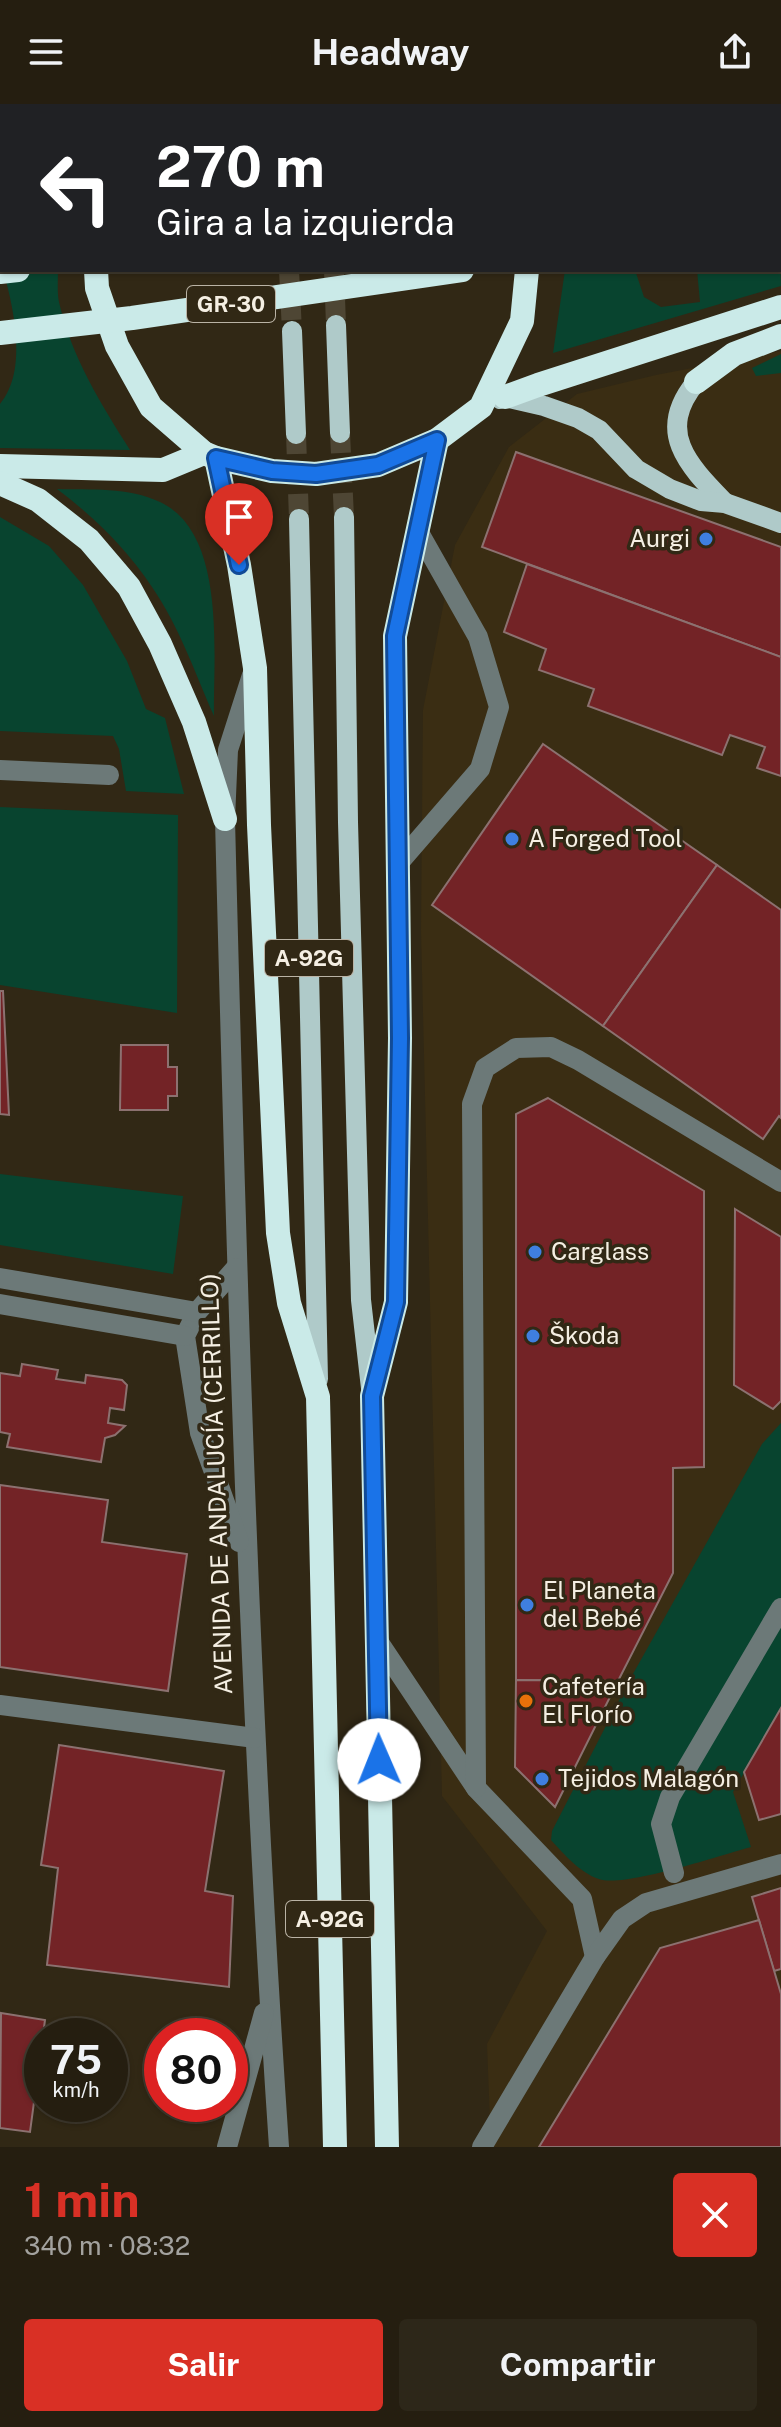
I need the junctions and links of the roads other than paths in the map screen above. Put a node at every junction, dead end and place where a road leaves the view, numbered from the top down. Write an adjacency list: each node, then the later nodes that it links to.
1 (96, 272): 15 (highway)
2 (448, 272): 7 (highway, GR-30, bridge)
3 (527, 272): 11 (highway)
4 (781, 307): 10 (highway)
5 (336, 325): 12 (main road)
6 (292, 331): 13 (main road)
7 (0, 333)
8 (781, 336): 9 (highway)
9 (696, 382): 18 (main road)
10 (505, 397): 11 (main road); 18 (main road)
11 (481, 407): 14 (highway)
12 (340, 433)
13 (296, 434)
14 (437, 440): 15 (highway); 22 (highway)
15 (210, 456): 16 (highway); 23 (highway)
16 (0, 466)
17 (0, 483): 26 (highway)
18 (725, 503): 21 (main road)
19 (344, 517): 34 (main road, A-92G)
20 (299, 519): 35 (main road, A-92G)
21 (781, 523)
22 (418, 531): 27 (highway); 27 (street)
23 (255, 668): 26 (street, AVENIDA DE ANDALUCÍA (CERRILLO)); 35 (highway)
24 (0, 770): 25 (street)
25 (109, 775)
26 (225, 819): 29 (street, AVENIDA DE ANDALUCÍA (CERRILLO))
27 (397, 865): 34 (highway)
28 (781, 1182): 41 (street)
29 (236, 1268): 32 (street); 36 (street, AVENIDA DE ANDALUCÍA (CERRILLO))
30 (0, 1278): 32 (street)
31 (0, 1304): 33 (street)
32 (197, 1312): 33 (street)
33 (185, 1336): 36 (street)
34 (372, 1396): 38 (highway, A-92G)
35 (318, 1397): 48 (highway, A-92G)
36 (247, 1564): 40 (street, AVENIDA DE ANDALUCÍA (CERRILLO))
37 (781, 1608): 43 (street)
38 (376, 1638): 41 (street); 49 (highway, A-92G)
39 (0, 1705): 40 (street)
40 (255, 1738): 45 (street, AVENIDA DE ANDALUCÍA (CERRILLO))
41 (476, 1788): 44 (street)
42 (781, 1864): 44 (street)
43 (674, 1873)
44 (595, 1957): 50 (street)
45 (268, 1998): 46 (street); 47 (street, AVENIDA DE ANDALUCÍA (CERRILLO))
46 (227, 2147)
47 (279, 2147)
48 (335, 2147)
49 (387, 2147)
50 (482, 2147)

